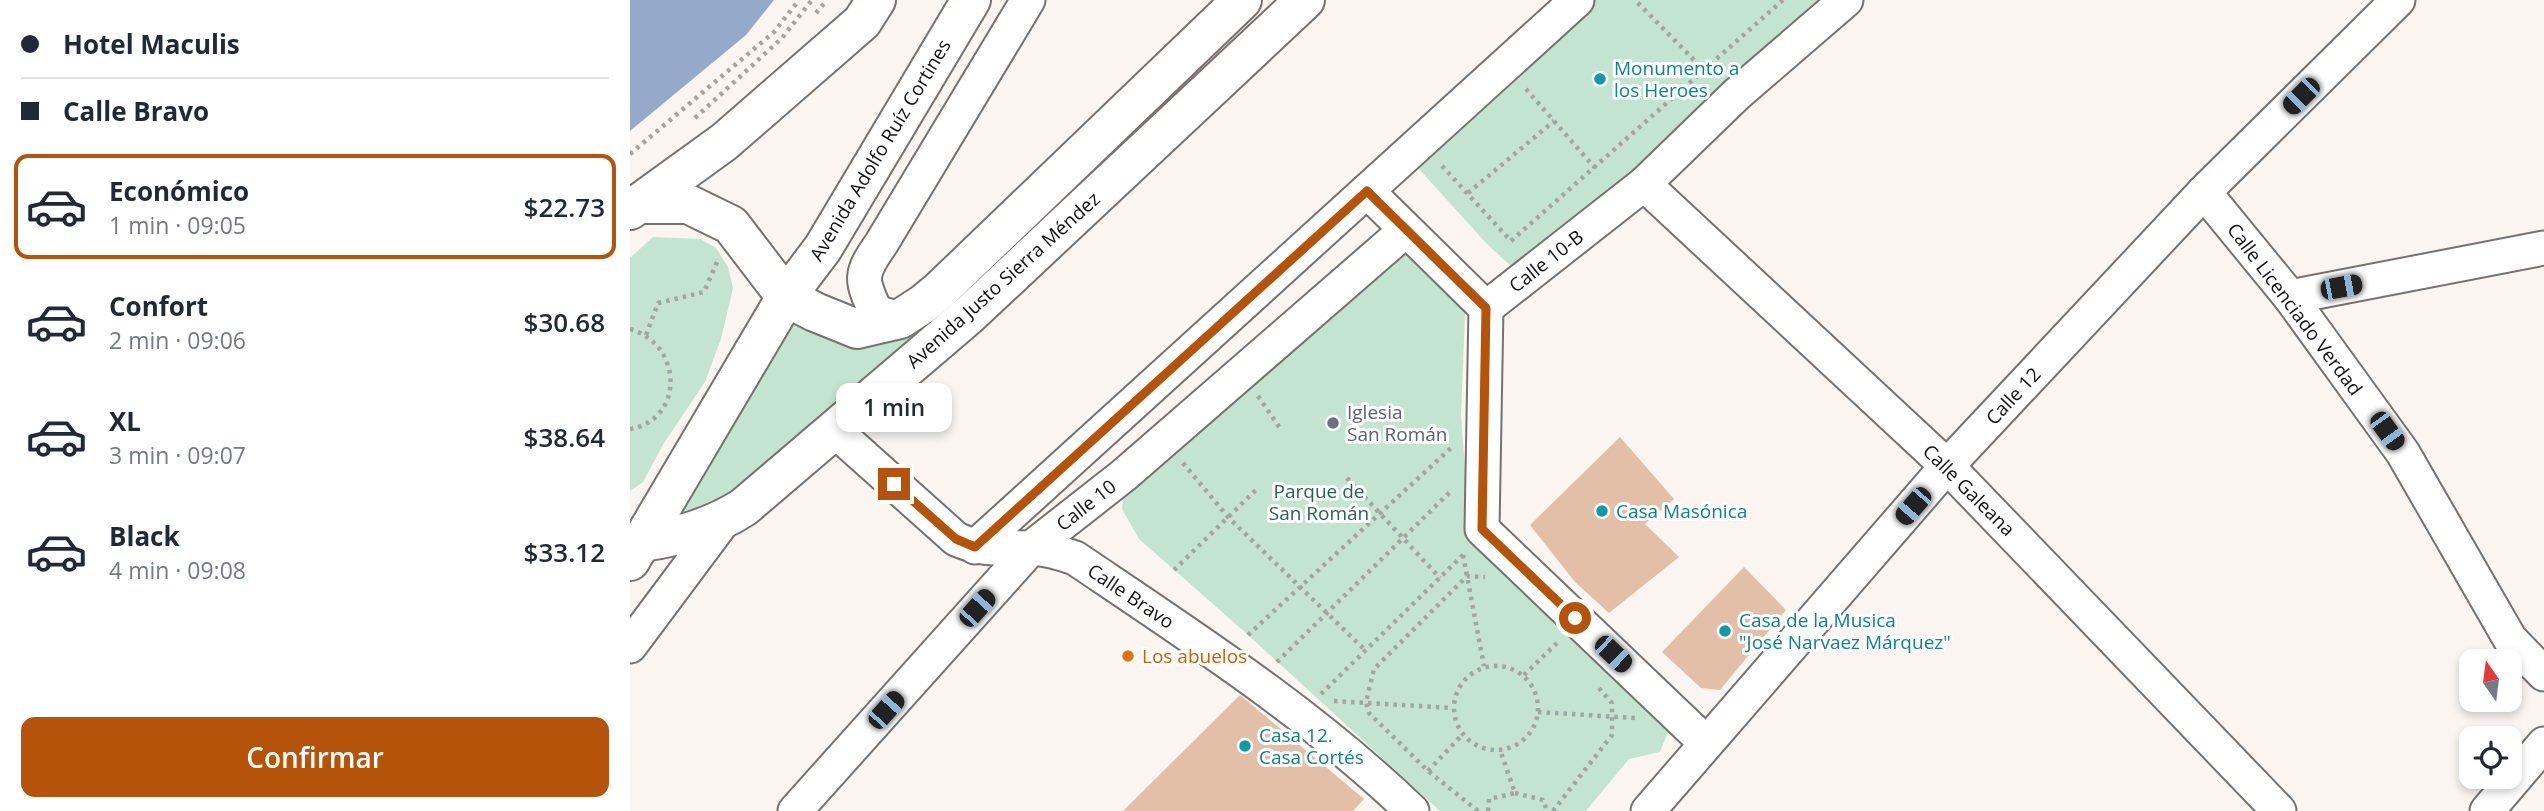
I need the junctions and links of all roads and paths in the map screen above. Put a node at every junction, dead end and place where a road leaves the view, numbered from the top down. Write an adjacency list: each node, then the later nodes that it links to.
1 (799, 0): 17 (path)
2 (812, 0): 15 (path)
3 (876, 0): 24 (main road)
4 (971, 0): 28 (main road, Avenida Adolfo Ruíz Cortines)
5 (1028, 0): 31 (street)
6 (1242, 0): 31 (main road, Avenida Justo Sierra Méndez)
7 (1304, 0): 36 (main road, Avenida Justo Sierra Méndez)
8 (1577, 0): 21 (street)
9 (1635, 0): 13 (path)
10 (1783, 0): 13 (path)
11 (1846, 0): 20 (street, Calle 10-B)
12 (2398, 0): 22 (street, Calle 12)
13 (1704, 70): 19 (path)
14 (1521, 84): 16 (path)
15 (694, 118)
16 (1554, 121): 19 (path); 23 (path)
17 (630, 154)
18 (1435, 159): 23 (path)
19 (1595, 168): 23 (path)
20 (1644, 184): 30 (street, Calle 10-B); 40 (street, Calle Galeana)
21 (1367, 191): 25 (street); 48 (street)
22 (2204, 191): 29 (street, Calle Licenciado Verdad); 40 (street, Calle 12)
23 (1468, 193)
24 (634, 207): 28 (main road, Avenida Justo Sierra Méndez)
25 (1406, 229): 30 (street); 49 (street, Calle 10)
26 (2544, 248): 29 (street)
27 (720, 255): 33 (path)
28 (786, 297): 31 (main road, Avenida Justo Sierra Méndez); 51 (main road, Avenida Justo Sierra Méndez)
29 (2290, 297): 67 (street, Calle Licenciado Verdad)
30 (1486, 308): 76 (street)
31 (900, 319)
32 (630, 329): 33 (path)
33 (646, 335): 35 (path)
34 (1255, 392): 37 (path)
35 (630, 429)
36 (833, 429): 46 (main road, Avenida Justo Sierra Méndez); 48 (street, Calle Bravo)
37 (1283, 430)
38 (1454, 446): 44 (path)
39 (1180, 460): 45 (path)
40 (1947, 466): 76 (street, Calle 12); 87 (street, Calle Galeana)
41 (1347, 478): 44 (path)
42 (1457, 485): 47 (path)
43 (1258, 488): 45 (path)
44 (1379, 513): 47 (path); 57 (path)
45 (1228, 517): 53 (path); 57 (path)
46 (724, 520): 51 (main road, Avenida Justo Sierra Méndez); 62 (street)
47 (1403, 538): 56 (path); 58 (path)
48 (975, 547): 49 (street, Calle Bravo)
49 (1031, 548): 81 (street, Calle 10); 82 (street, Calle Bravo)
50 (1471, 548): 52 (path)
51 (634, 549)
52 (1463, 555): 54 (path); 56 (path)
53 (1174, 570)
54 (1467, 576): 55 (path); 66 (path); 70 (path)
55 (1489, 577)
56 (1440, 578): 63 (path)
57 (1300, 586): 58 (path); 60 (path)
58 (1327, 612): 63 (path); 65 (path)
59 (1548, 634): 61 (path)
60 (1248, 635)
61 (1557, 643): 64 (path); 68 (path)
62 (630, 646)
63 (1366, 651): 70 (path)
64 (1567, 653)
65 (1277, 663)
66 (1484, 666): 68 (path); 71 (path)
67 (2544, 674)
68 (1524, 675): 72 (path)
69 (1594, 683): 73 (path)
70 (1366, 702): 71 (path); 79 (path)
71 (1452, 708): 75 (path)
72 (1538, 712): 73 (path); 78 (path)
73 (1613, 718): 74 (path); 85 (path)
74 (1637, 718)
75 (1462, 735): 78 (path); 79 (path)
76 (1706, 743): 86 (street, Calle 12)
77 (2544, 744): 88 (street)
78 (1500, 750): 80 (path)
79 (1428, 771): 83 (path)
80 (1515, 793): 84 (path); 85 (path)
81 (795, 811)
82 (1412, 811)
83 (1478, 811)
84 (1488, 811)
85 (1550, 811)
86 (1648, 811)
87 (2279, 811)
88 (2487, 811)

